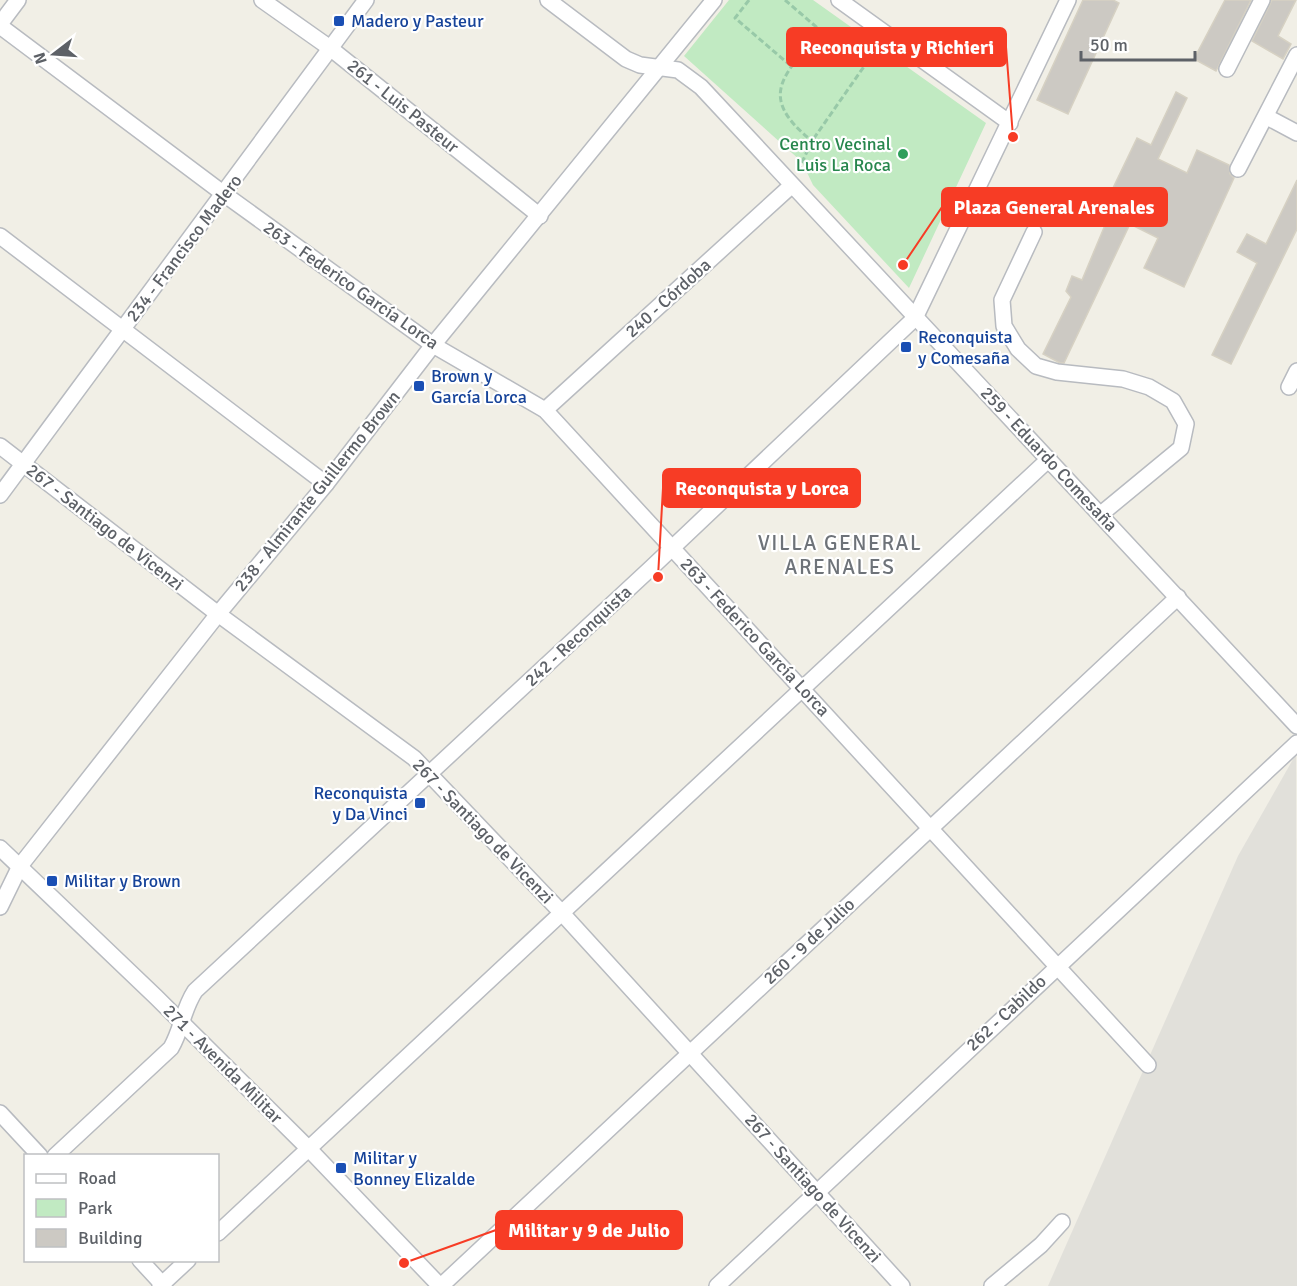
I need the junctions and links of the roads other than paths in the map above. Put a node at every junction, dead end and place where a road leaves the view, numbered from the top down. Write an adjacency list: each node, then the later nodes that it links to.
1 (18, 0): 9 (street)
2 (262, 0): 10 (street, 261 - Luis Pasteur)
3 (366, 0): 10 (street, 234 - Francisco Madero)
4 (548, 0): 12 (street, 259 - Eduardo Comesaña)
5 (714, 0): 12 (street, 238 - Almirante Guillermo Brown)
6 (839, 0): 15 (street)
7 (1068, 0): 15 (street, 242 - Reconquista)
8 (1262, 0): 13 (street)
9 (0, 25): 19 (street, 263 - Federico García Lorca)
10 (330, 48): 19 (street, 234 - Francisco Madero); 20 (street, 261 - Luis Pasteur)
11 (1297, 55): 14 (street)
12 (660, 67): 18 (street, 259 - Eduardo Comesaña); 20 (street, 238 - Almirante Guillermo Brown)
13 (1227, 69)
14 (1267, 117): 16 (street); 17 (street)
15 (1010, 123): 23 (street, 242 - Reconquista)
16 (1297, 133)
17 (1238, 169)
18 (791, 186): 23 (street, 259 - Eduardo Comesaña); 28 (street, 240 - Córdoba)
19 (224, 194): 24 (street, 234 - Francisco Madero); 25 (street, 263 - Federico García Lorca)
20 (540, 216): 25 (street, 238 - Almirante Guillermo Brown)
21 (1035, 232): 34 (street)
22 (0, 236): 24 (street)
23 (915, 318): 30 (street, 259 - Eduardo Comesaña); 35 (street, 242 - Reconquista)
24 (122, 331): 31 (street, 234 - Francisco Madero); 32 (street)
25 (433, 345): 28 (street, 263 - Federico García Lorca); 32 (street, 238 - Almirante Guillermo Brown)
26 (1297, 371): 27 (street)
27 (1289, 387)
28 (545, 410): 35 (street, 263 - Federico García Lorca)
29 (0, 446): 31 (street, 267 - Santiago de Vicenzi)
30 (1049, 459): 34 (street, 259 - Eduardo Comesaña); 38 (street)
31 (24, 464): 33 (street, 234 - Francisco Madero); 37 (street, 267 - Santiago de Vicenzi)
32 (326, 484): 37 (street, 238 - Almirante Guillermo Brown)
33 (0, 495)
34 (1101, 514): 36 (street, 259 - Eduardo Comesaña)
35 (673, 548): 38 (street, 263 - Federico García Lorca); 41 (street, 242 - Reconquista)
36 (1178, 597): 39 (street, 259 - Eduardo Comesaña); 42 (street, 260 - 9 de Julio)
37 (218, 614): 41 (street, 267 - Santiago de Vicenzi); 44 (street, 238 - Almirante Guillermo Brown)
38 (803, 688): 42 (street, 263 - Federico García Lorca); 46 (street)
39 (1297, 726)
40 (1297, 743): 47 (street, 262 - Cabildo)
41 (431, 774): 46 (street, 267 - Santiago de Vicenzi); 48 (street, 242 - Reconquista)
42 (931, 829): 47 (street, 263 - Federico García Lorca); 49 (street, 260 - 9 de Julio)
43 (0, 848): 44 (street, 271 - Avenida Militar)
44 (20, 866): 45 (street, 238 - Almirante Guillermo Brown); 48 (street, 271 - Avenida Militar)
45 (0, 907)
46 (561, 912): 49 (street, 267 - Santiago de Vicenzi); 52 (street)
47 (1056, 966): 50 (street, 263 - Federico García Lorca); 55 (street, 262 - Cabildo)
48 (180, 1022): 52 (street, 271 - Avenida Militar); 54 (street, 242 - Reconquista)
49 (690, 1052): 55 (street, 267 - Santiago de Vicenzi); 61 (street, 260 - 9 de Julio)
50 (1148, 1065)
51 (0, 1113): 53 (street)
52 (308, 1148): 57 (street); 61 (street, 271 - Avenida Militar)
53 (39, 1154)
54 (56, 1154)
55 (816, 1192): 62 (street, 262 - Cabildo); 63 (street, 267 - Santiago de Vicenzi)
56 (1062, 1222): 64 (street)
57 (219, 1232)
58 (142, 1262): 60 (street)
59 (186, 1262): 60 (street)
60 (162, 1285)
61 (441, 1286)
62 (717, 1286)
63 (902, 1286)
64 (992, 1286)

